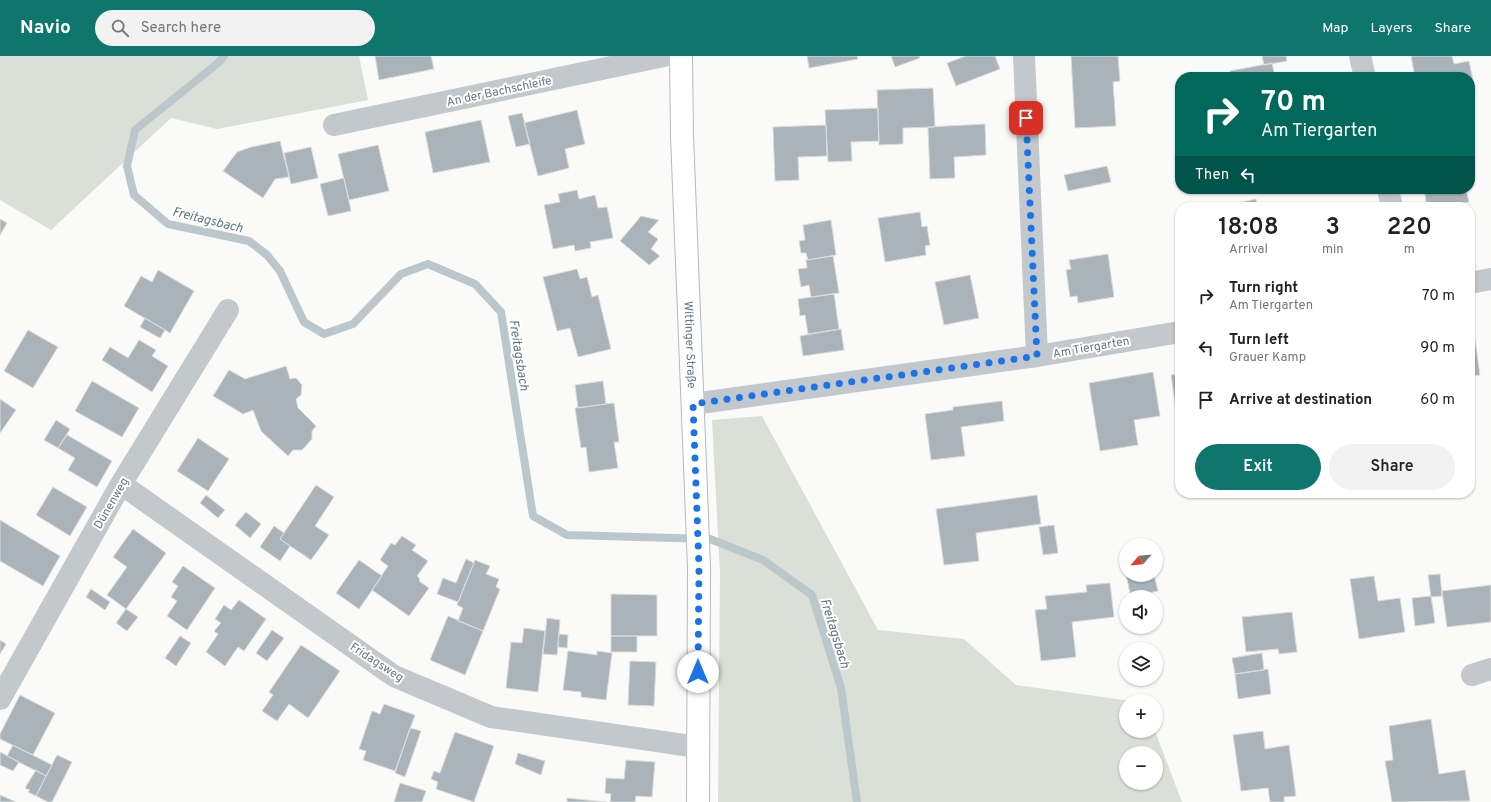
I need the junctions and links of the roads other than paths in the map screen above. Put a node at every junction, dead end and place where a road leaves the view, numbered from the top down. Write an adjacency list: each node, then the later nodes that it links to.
1 (664, 56): 6 (street, An der Bachschleife)
2 (681, 56): 12 (main road, Wittinger Straße)
3 (1024, 56): 11 (street)
4 (1360, 56): 5 (street)
5 (1364, 72)
6 (334, 125)
7 (1491, 279): 8 (street)
8 (1475, 282)
9 (228, 310): 13 (street, Dünenweg)
10 (1175, 333): 11 (street, Am Tiergarten)
11 (1037, 356): 12 (street, Am Tiergarten)
12 (693, 404): 15 (main road, Wittinger Straße)
13 (121, 484): 14 (street, Dünenweg); 15 (street, Fridagsweg)
14 (0, 699)
15 (698, 747): 16 (main road, Wittinger Straße)
16 (698, 802)

